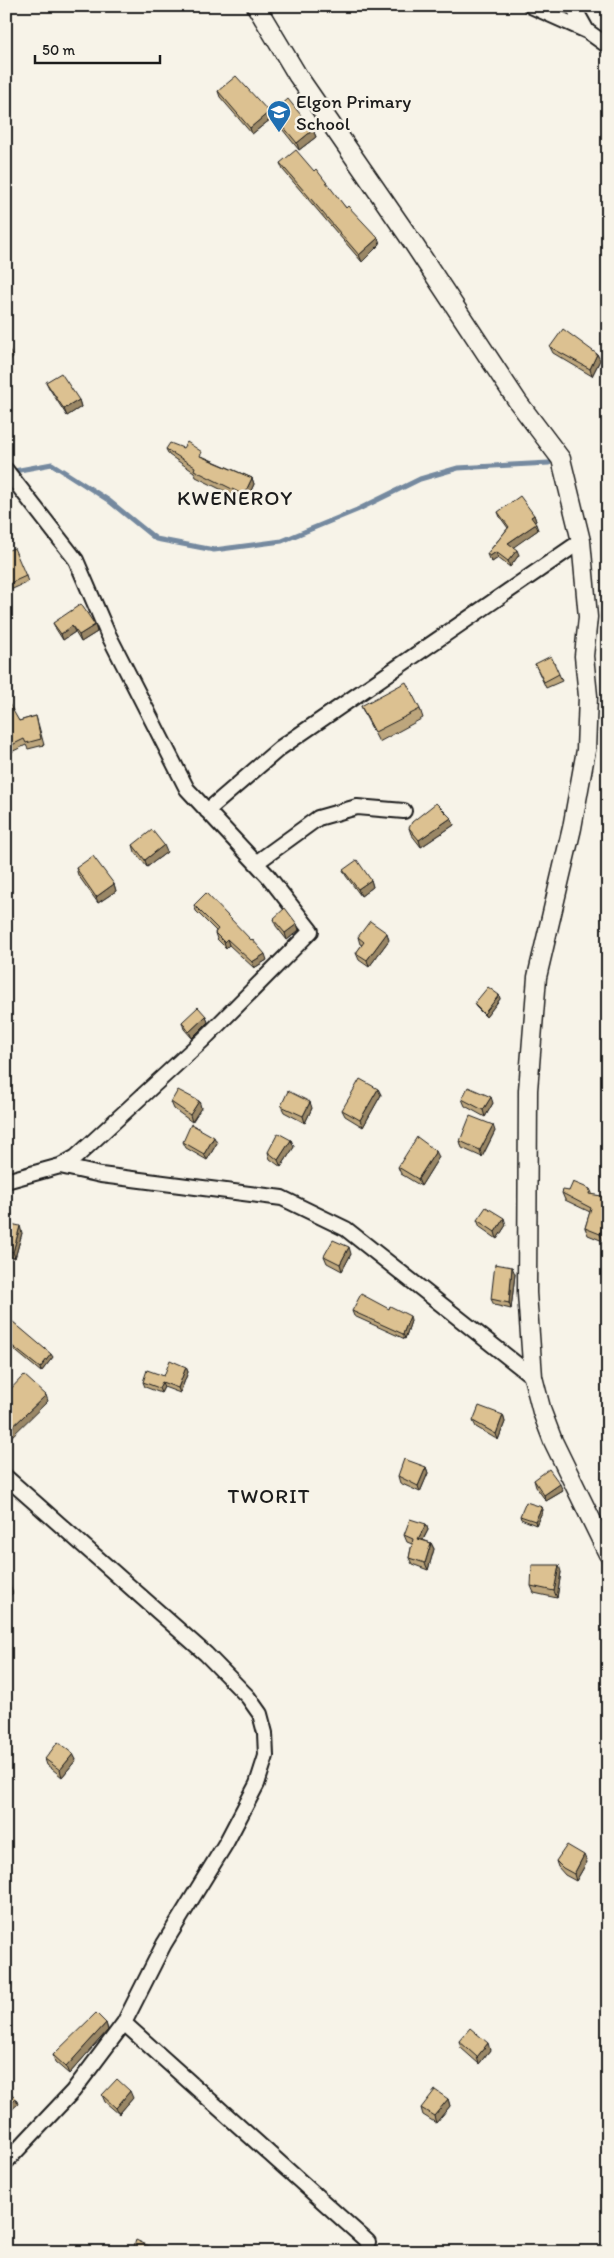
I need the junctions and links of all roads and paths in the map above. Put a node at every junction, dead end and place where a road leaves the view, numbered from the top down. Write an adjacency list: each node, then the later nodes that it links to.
1 (256, 6): 7 (street)
2 (531, 6): 4 (street)
3 (573, 6): 4 (street)
4 (586, 31): 5 (street)
5 (608, 46)
6 (6, 470): 8 (street)
7 (581, 541): 8 (street); 13 (street)
8 (207, 811): 10 (street)
9 (404, 811): 10 (street)
10 (256, 863): 11 (street)
11 (60, 1166): 12 (street); 13 (street)
12 (6, 1181)
13 (533, 1377): 15 (street)
14 (6, 1477): 16 (street)
15 (608, 1554)
16 (124, 2023): 17 (street); 18 (street)
17 (6, 2162)
18 (368, 2242)

